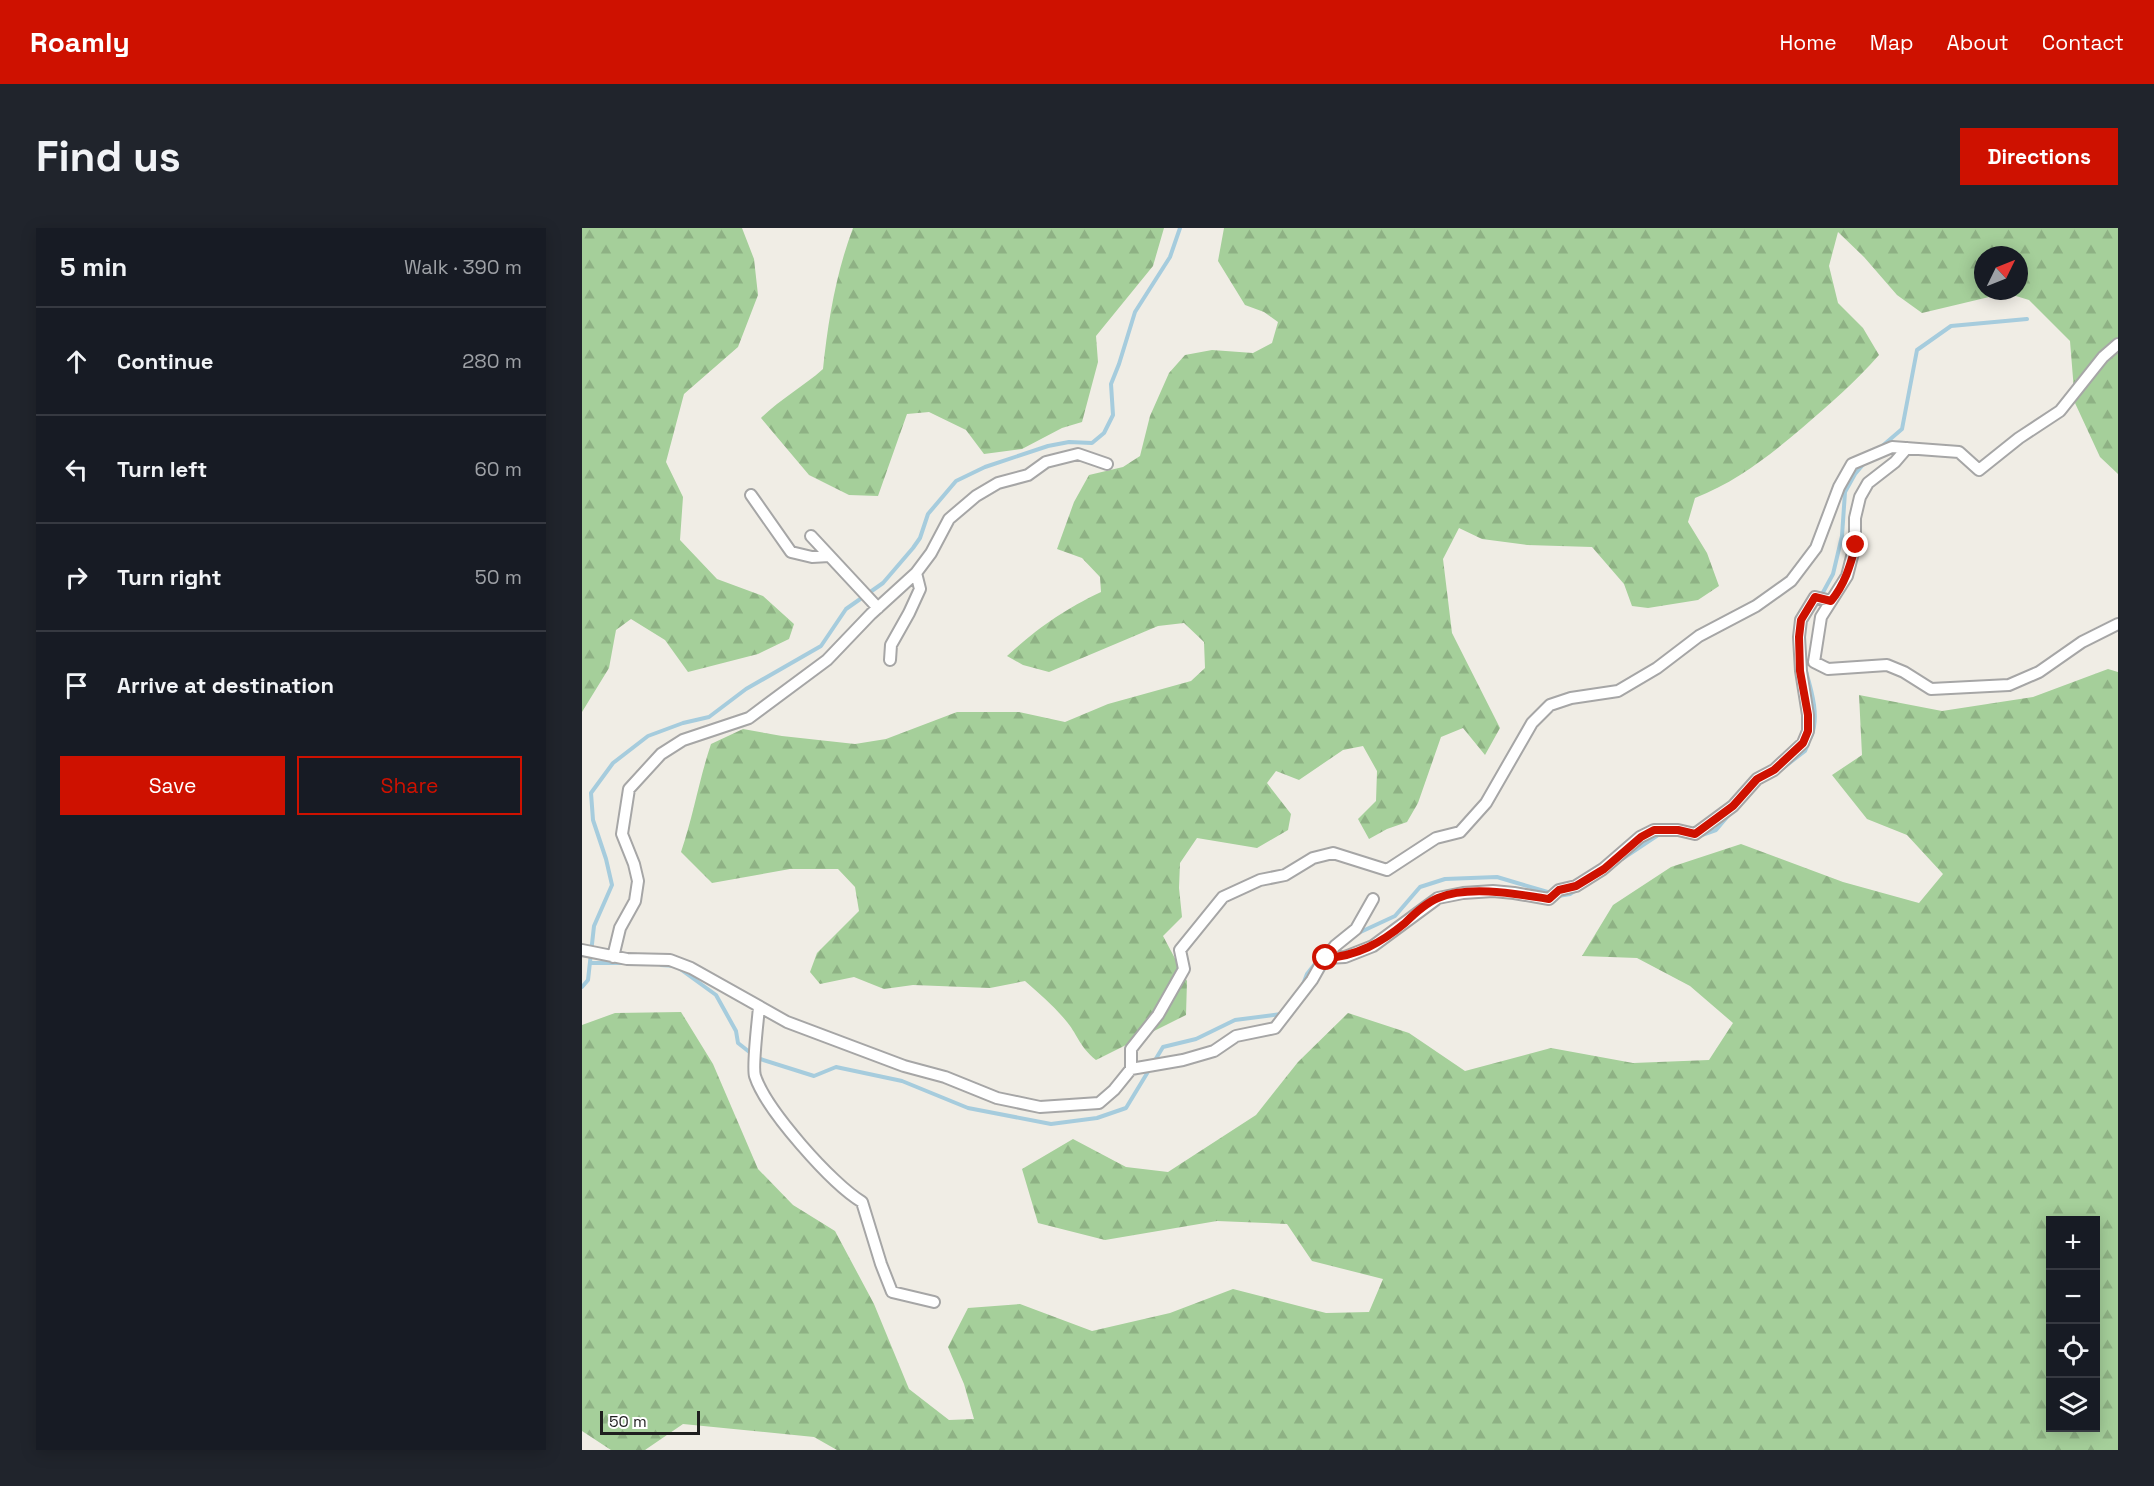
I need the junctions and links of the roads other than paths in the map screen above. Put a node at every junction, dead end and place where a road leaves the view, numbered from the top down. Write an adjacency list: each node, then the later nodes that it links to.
1 (2118, 344): 2 (street)
2 (1907, 448): 8 (street); 17 (street)
3 (1107, 464): 7 (street)
4 (751, 495): 6 (street)
5 (811, 536): 6 (street)
6 (829, 556): 9 (street)
7 (916, 573): 9 (street); 11 (street)
8 (1830, 601): 10 (street); 15 (street)
9 (875, 605): 14 (street)
10 (2118, 624)
11 (890, 660)
12 (1373, 899): 15 (street)
13 (584, 950): 14 (street)
14 (613, 957): 16 (street)
15 (1326, 958): 17 (street)
16 (759, 1007): 17 (street); 18 (street)
17 (1131, 1069)
18 (934, 1302)

